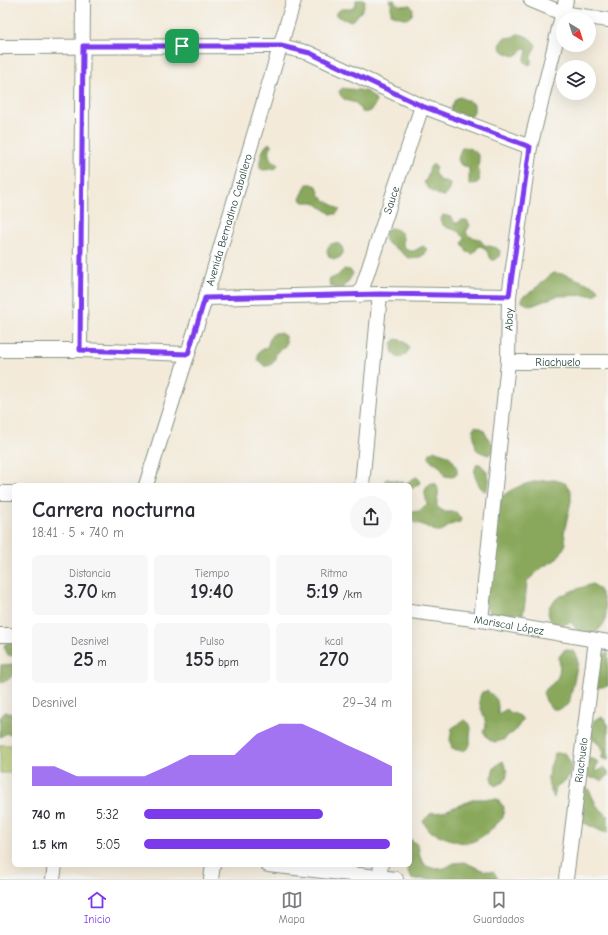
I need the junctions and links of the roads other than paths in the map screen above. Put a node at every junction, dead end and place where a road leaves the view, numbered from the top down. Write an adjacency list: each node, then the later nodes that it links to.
1 (83, 0): 6 (street)
2 (294, 0): 7 (street, Avenida Bernadino Caballero)
3 (532, 0): 4 (street)
4 (564, 6): 5 (street); 10 (street, Abay)
5 (608, 20)
6 (83, 46): 7 (street); 8 (street); 16 (street)
7 (281, 46): 9 (street); 14 (street, Avenida Bernadino Caballero)
8 (0, 47)
9 (422, 106): 10 (street); 12 (street, Sauce)
10 (530, 147): 13 (street, Abay)
11 (380, 294): 12 (street); 13 (street); 21 (street)
12 (360, 295): 14 (street)
13 (509, 296): 18 (street, Abay)
14 (205, 298): 17 (street, Avenida Bernadino Caballero)
15 (0, 350): 16 (street)
16 (80, 350): 17 (street)
17 (188, 354): 20 (street, Avenida Bernadino Caballero)
18 (508, 362): 19 (street, Riachuelo); 25 (street, Abay)
19 (608, 362)
20 (147, 483)
21 (362, 483)
22 (0, 493): 23 (street)
23 (12, 493)
24 (412, 612): 25 (street, Mariscal López)
25 (481, 620): 28 (street, Mariscal López)
26 (0, 635): 27 (street)
27 (12, 635)
28 (602, 641): 36 (street, Riachuelo)
29 (55, 867): 33 (street)
30 (213, 867): 34 (street)
31 (293, 867): 32 (street)
32 (380, 874): 35 (street)
33 (52, 879)
34 (212, 879)
35 (396, 879)
36 (566, 879)

